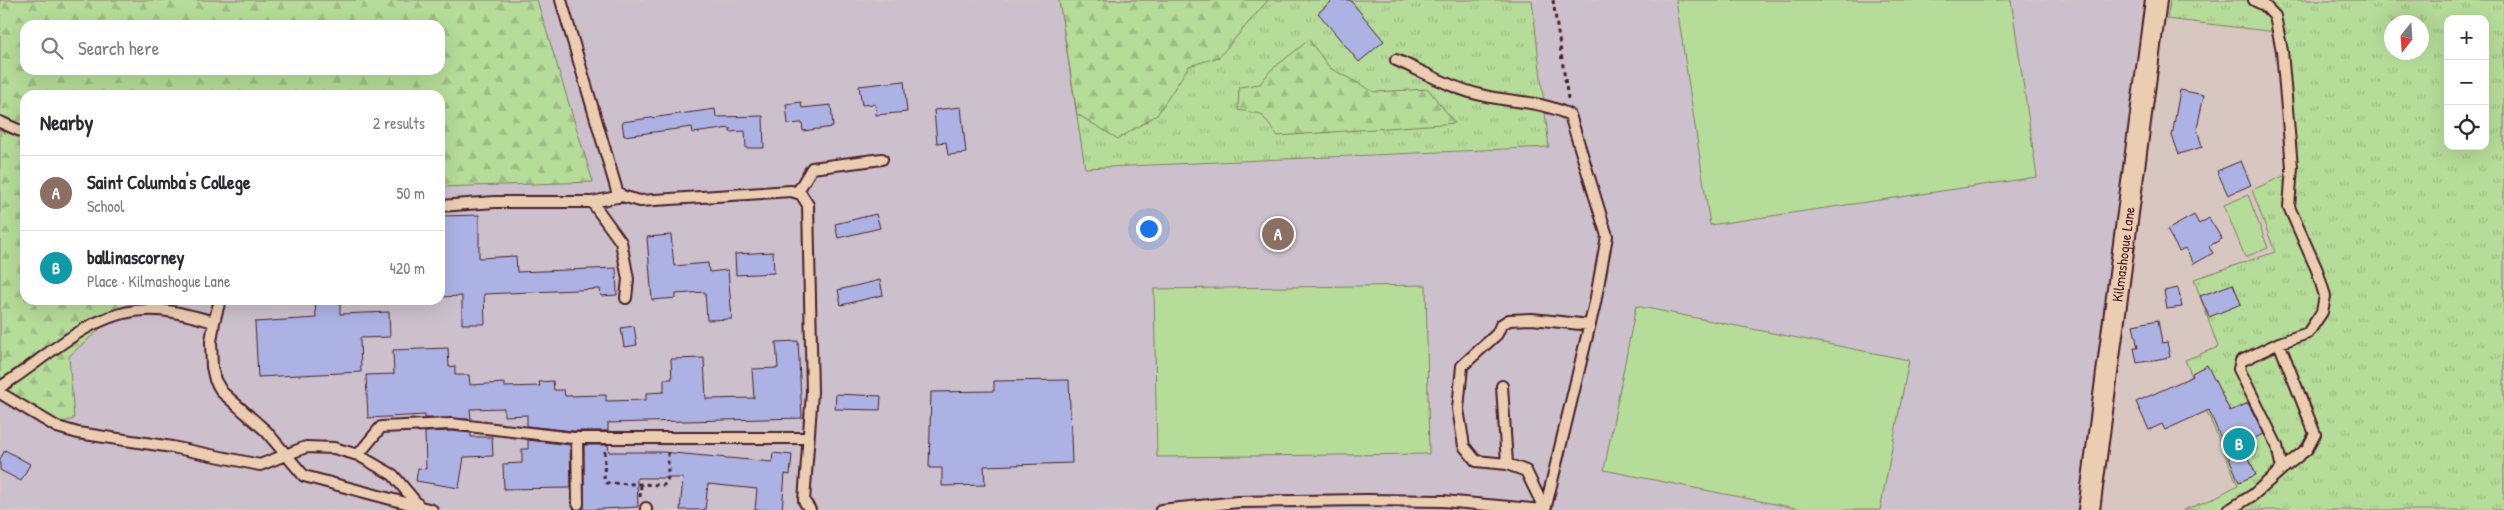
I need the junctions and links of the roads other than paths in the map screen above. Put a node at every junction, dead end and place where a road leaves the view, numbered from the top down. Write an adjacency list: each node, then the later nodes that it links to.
1 (561, 0): 9 (lane)
2 (2156, 0): 32 (street, Kilmashogue Lane)
3 (2254, 0): 16 (lane)
4 (1396, 60): 15 (lane)
5 (0, 122): 6 (lane)
6 (20, 131)
7 (882, 159): 8 (lane)
8 (796, 193): 9 (lane); 21 (lane)
9 (622, 196): 10 (lane)
10 (592, 202): 11 (lane); 12 (lane)
11 (445, 206)
12 (626, 298)
13 (219, 305): 14 (lane)
14 (214, 322): 18 (lane); 22 (lane)
15 (1590, 325): 24 (lane); 31 (lane)
16 (2279, 342): 25 (lane); 25 (lane)
17 (1502, 386): 24 (lane)
18 (0, 387)
19 (0, 393): 22 (lane)
20 (577, 438): 21 (lane); 23 (lane); 26 (lane)
21 (808, 438): 29 (lane)
22 (286, 454): 23 (lane); 27 (lane)
23 (358, 455): 27 (lane)
24 (1507, 464): 31 (lane)
25 (2282, 469): 33 (lane)
26 (578, 504)
27 (419, 506): 28 (lane)
28 (432, 510)
29 (810, 510)
30 (1161, 510): 31 (lane)
31 (1545, 510)
32 (2089, 510)
33 (2228, 510)

